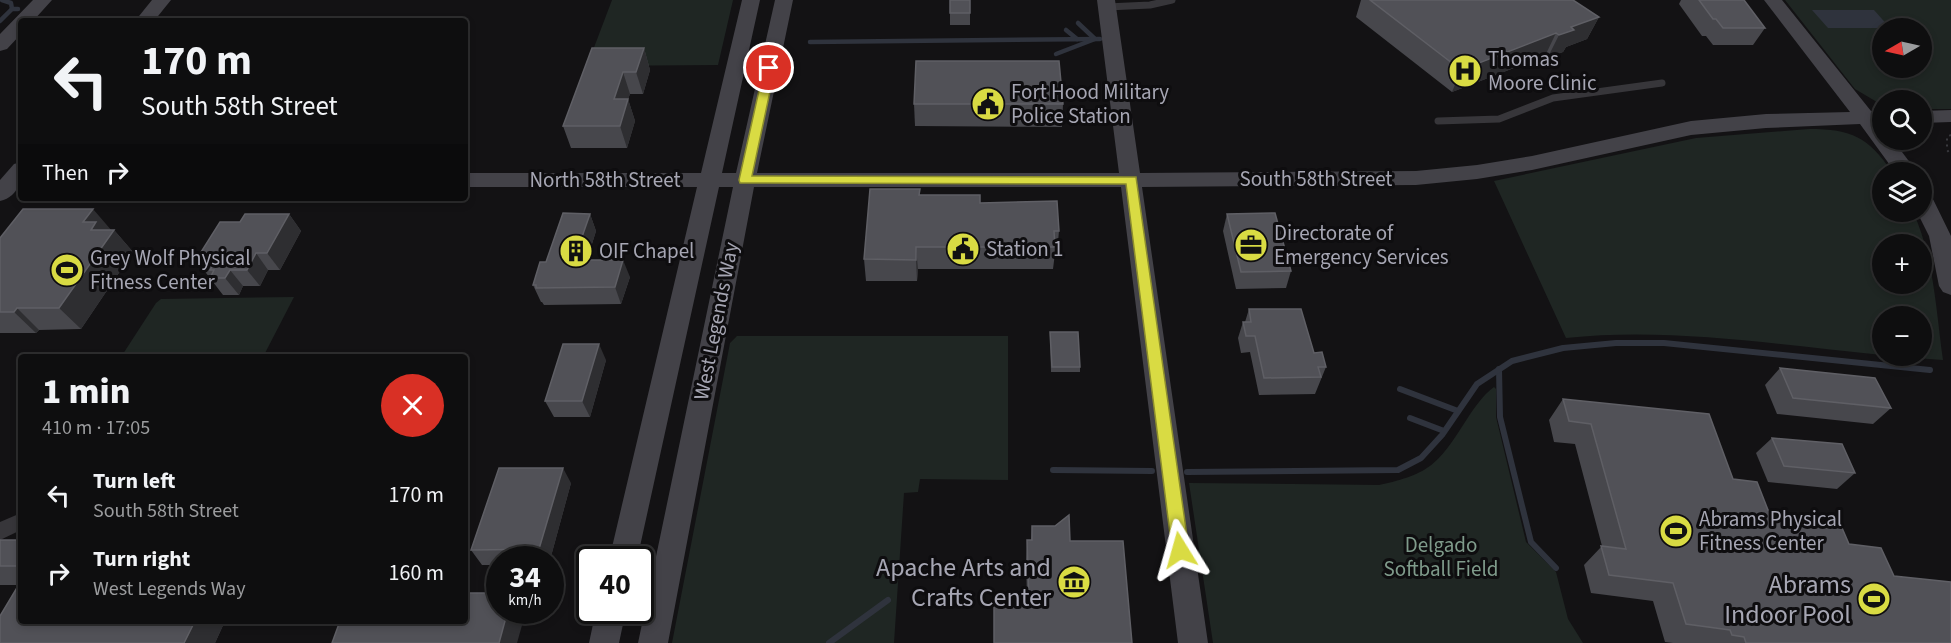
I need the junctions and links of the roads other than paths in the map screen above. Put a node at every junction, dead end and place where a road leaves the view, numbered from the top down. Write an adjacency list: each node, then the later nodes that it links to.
1 (43, 0): 8 (street)
2 (162, 0): 9 (street)
3 (751, 0): 19 (street, West Legends Way)
4 (784, 0): 20 (street, West Legends Way)
5 (1172, 0): 7 (lane)
6 (1773, 0): 13 (street)
7 (1107, 4): 21 (street)
8 (26, 18)
9 (147, 18)
10 (18, 26): 11 (street)
11 (0, 45)
12 (1662, 83): 17 (lane)
13 (1872, 115)
14 (1951, 116): 15 (street)
15 (1932, 117)
16 (1872, 118): 21 (street, South 58th Street)
17 (1438, 121)
18 (468, 180): 19 (street, North 58th Street)
19 (709, 180): 20 (street, North 58th Street); 26 (street, West Legends Way)
20 (745, 180): 21 (street, South 58th Street); 29 (street, West Legends Way)
21 (1131, 180): 30 (street)
22 (1932, 220): 23 (street)
23 (1951, 286)
24 (18, 522): 25 (street)
25 (0, 531)
26 (625, 546)
27 (608, 624): 28 (street)
28 (604, 643)
29 (653, 643)
30 (1193, 643)

